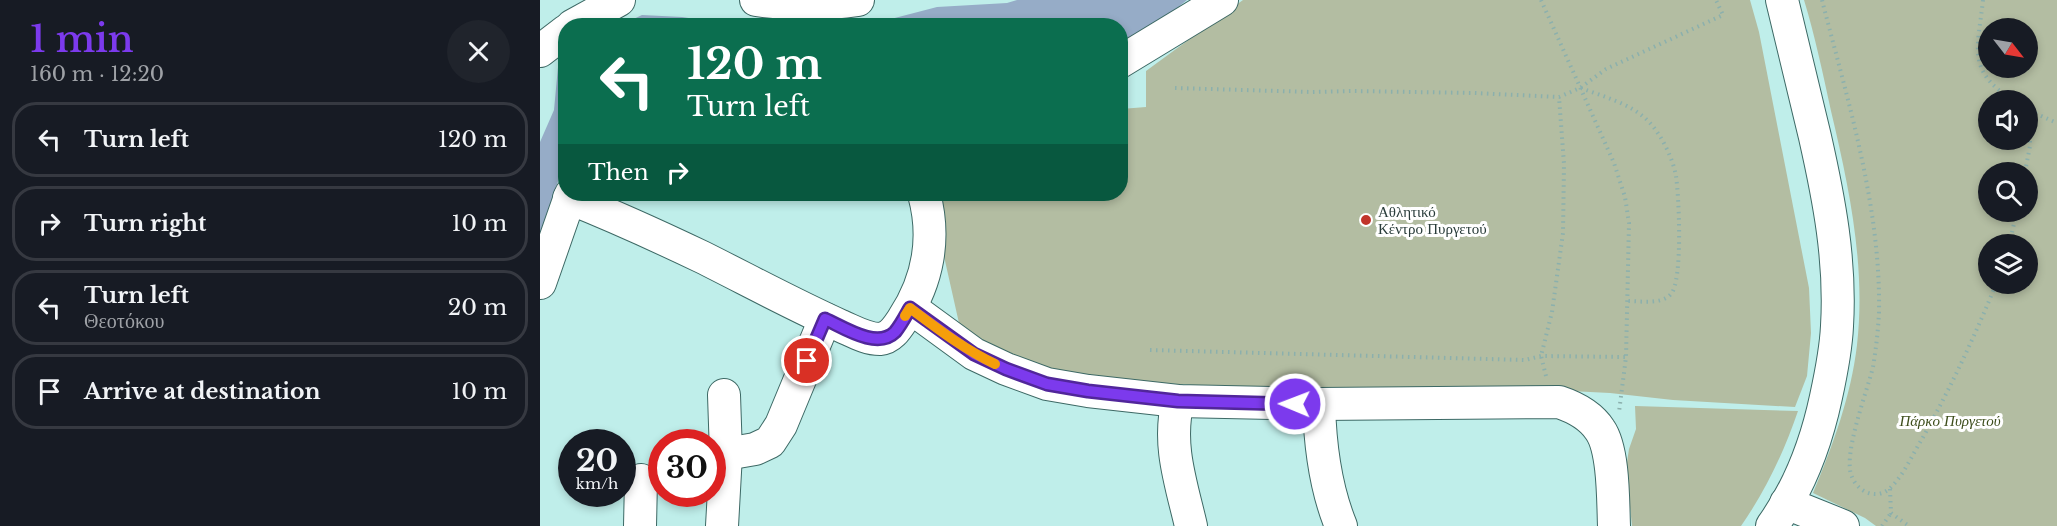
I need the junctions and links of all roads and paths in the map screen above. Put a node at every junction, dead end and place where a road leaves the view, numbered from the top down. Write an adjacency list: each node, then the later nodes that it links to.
1 (619, 0): 10 (street)
2 (756, 0): 3 (street)
3 (858, 0)
4 (1222, 0): 13 (street)
5 (1541, 0): 15 (path)
6 (1716, 0): 15 (path)
7 (1782, 0): 40 (street)
8 (1822, 0): 37 (path)
9 (1983, 0): 16 (path)
10 (586, 18)
11 (558, 37): 12 (street)
12 (540, 51)
13 (1128, 57)
14 (1175, 88): 17 (path)
15 (1580, 88): 17 (path); 25 (path); 25 (path)
16 (1999, 90)
17 (1559, 98): 29 (path)
18 (2038, 114): 19 (path)
19 (2057, 123)
20 (568, 201): 23 (street)
21 (582, 201): 27 (street)
22 (925, 201): 26 (street)
23 (540, 283)
24 (1992, 294): 37 (path)
25 (1627, 301): 29 (path)
26 (910, 308): 27 (street); 31 (street)
27 (825, 319): 35 (street)
28 (1150, 350): 29 (path)
29 (1541, 357): 32 (path)
30 (724, 395): 34 (street)
31 (1178, 401): 33 (street); 43 (street)
32 (1559, 402): 33 (street); 45 (street)
33 (1319, 404): 44 (street)
34 (725, 429)
35 (726, 454)
36 (641, 480): 41 (street)
37 (1890, 488): 39 (path)
38 (723, 507): 42 (street)
39 (1891, 513): 47 (path); 48 (path)
40 (1779, 515): 46 (street)
41 (640, 526)
42 (722, 526)
43 (1191, 526)
44 (1341, 526)
45 (1614, 526)
46 (1843, 526)
47 (1881, 526)
48 (1909, 526)

